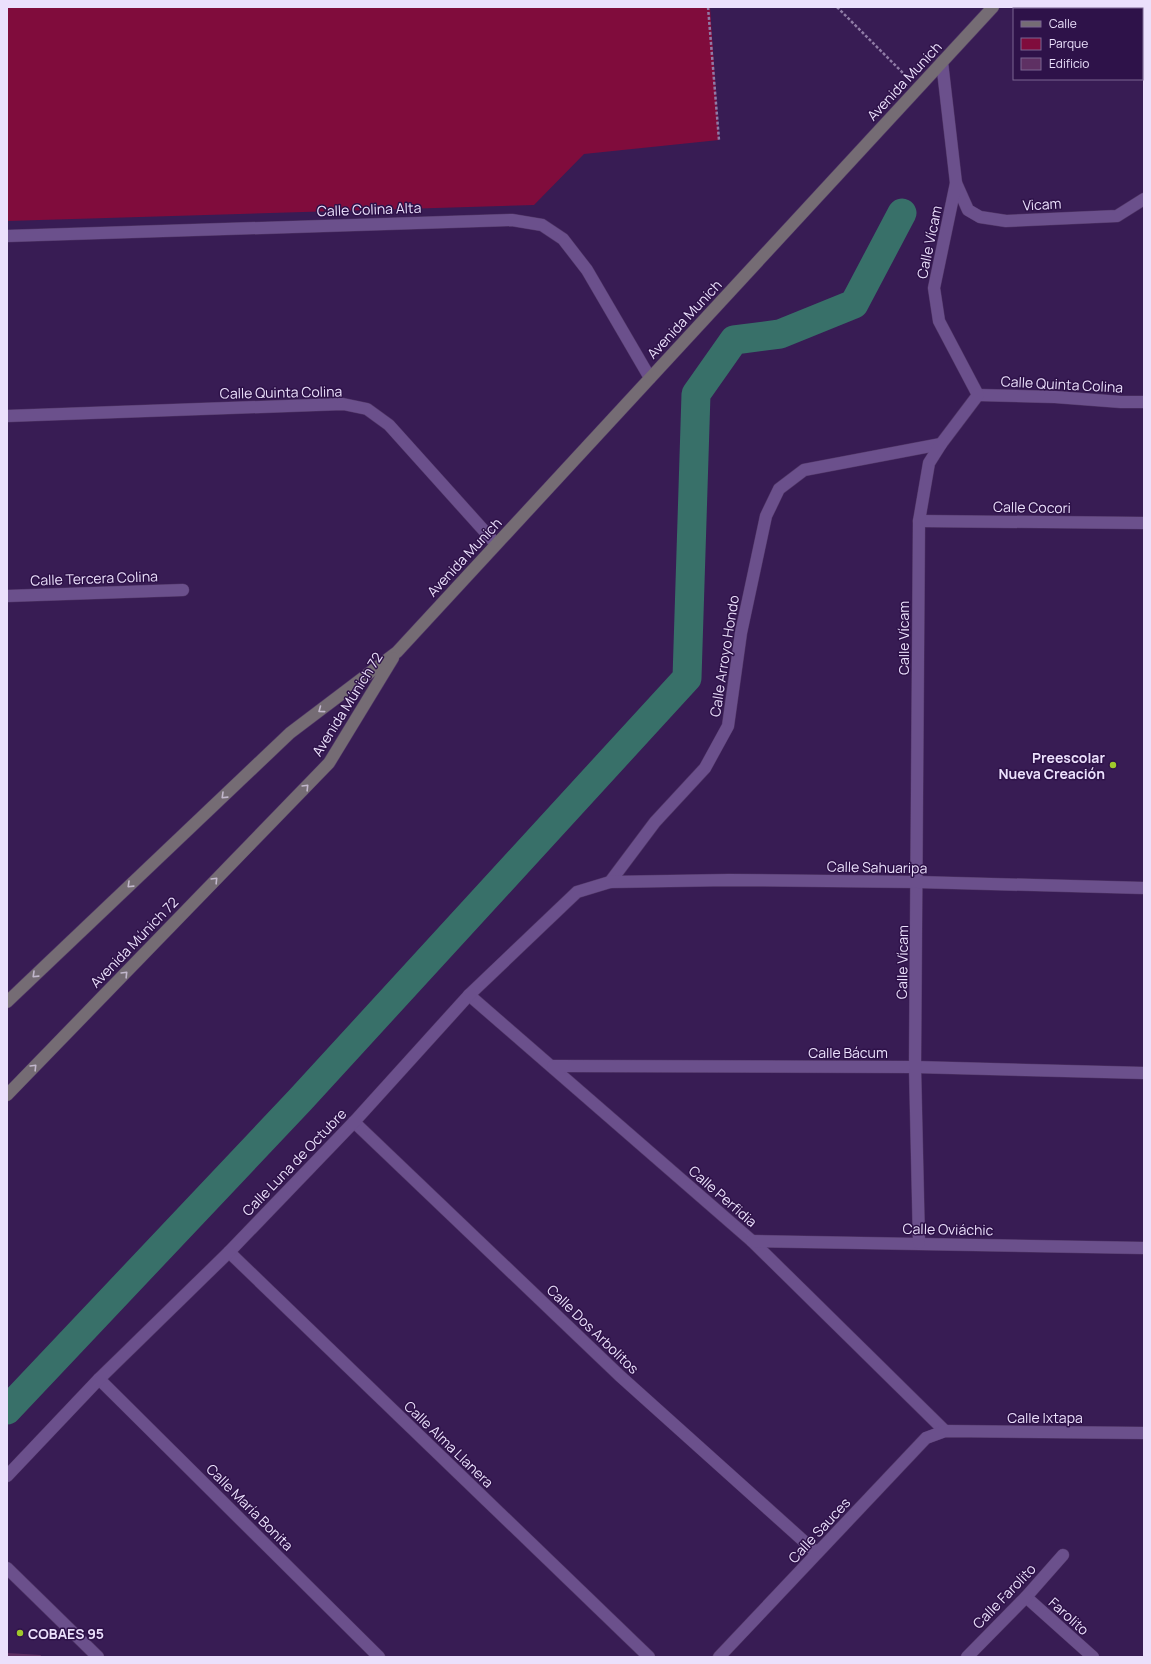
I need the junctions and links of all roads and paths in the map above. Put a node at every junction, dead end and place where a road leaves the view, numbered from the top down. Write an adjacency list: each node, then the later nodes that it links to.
1 (708, 7): 6 (path)
2 (837, 7): 5 (path)
3 (993, 7): 4 (main road, Avenida Munich)
4 (942, 62): 5 (main road, Avenida Munich); 7 (street, Calle Vícam)
5 (918, 88): 10 (main road, Avenida Munich)
6 (719, 140)
7 (956, 183): 8 (street, Vicam); 11 (street, Calle Vícam)
8 (1144, 199)
9 (7, 236): 10 (street, Calle Colina Alta)
10 (650, 378): 17 (main road, Avenida Munich)
11 (978, 395): 12 (street, Calle Quinta Colina); 14 (street, Calle Vícam)
12 (1144, 402)
13 (7, 416): 17 (street, Calle Quinta Colina)
14 (941, 444): 15 (street, Calle Vícam); 21 (street, Calle Arroyo Hondo)
15 (919, 521): 16 (street, Calle Cocori); 22 (street, Calle Vícam)
16 (1144, 523)
17 (496, 544): 20 (main road, Avenida Munich)
18 (183, 590): 19 (street, Calle Tercera Colina)
19 (7, 596)
20 (397, 652): 25 (main road, Avenida Múnich 72, one-way to 25); 29 (main road, Avenida Múnich 72, one-way to 20)
21 (610, 882): 22 (street, Calle Sahuaripa); 24 (street, Calle Luna de Octubre)
22 (917, 882): 23 (street, Calle Sahuaripa); 27 (street, Calle Vícam)
23 (1144, 888)
24 (469, 995): 26 (street, Calle Perfidia); 30 (street, Calle Luna de Octubre)
25 (7, 1002)
26 (553, 1066): 27 (street, Calle Bácum); 31 (street, Calle Perfidia)
27 (915, 1067): 28 (street, Calle Bácum); 32 (street, Calle Vícam)
28 (1144, 1073)
29 (8, 1092)
30 (354, 1122): 34 (street, Calle Luna de Octubre); 39 (street, Calle Dos Arbolitos)
31 (752, 1241): 32 (street, Calle Oviáchic); 36 (street, Calle Perfidia)
32 (920, 1243): 33 (street, Calle Oviáchic)
33 (1144, 1248)
34 (229, 1252): 35 (street, Calle Luna de Octubre); 45 (street, Calle Alma Llanera)
35 (99, 1379): 38 (street, Calle Luna de Octubre); 44 (street, Calle María Bonita)
36 (946, 1431): 37 (street, Calle Ixtapa); 39 (street, Calle Sauces)
37 (1144, 1432)
38 (7, 1476)
39 (817, 1553): 46 (street, Calle Sauces)
40 (1063, 1555): 42 (street, Calle Farolito)
41 (7, 1568): 43 (street)
42 (1026, 1596): 47 (street, Calle Farolito); 48 (street, Farolito)
43 (98, 1657)
44 (379, 1657)
45 (649, 1657)
46 (719, 1657)
47 (966, 1657)
48 (1093, 1657)

